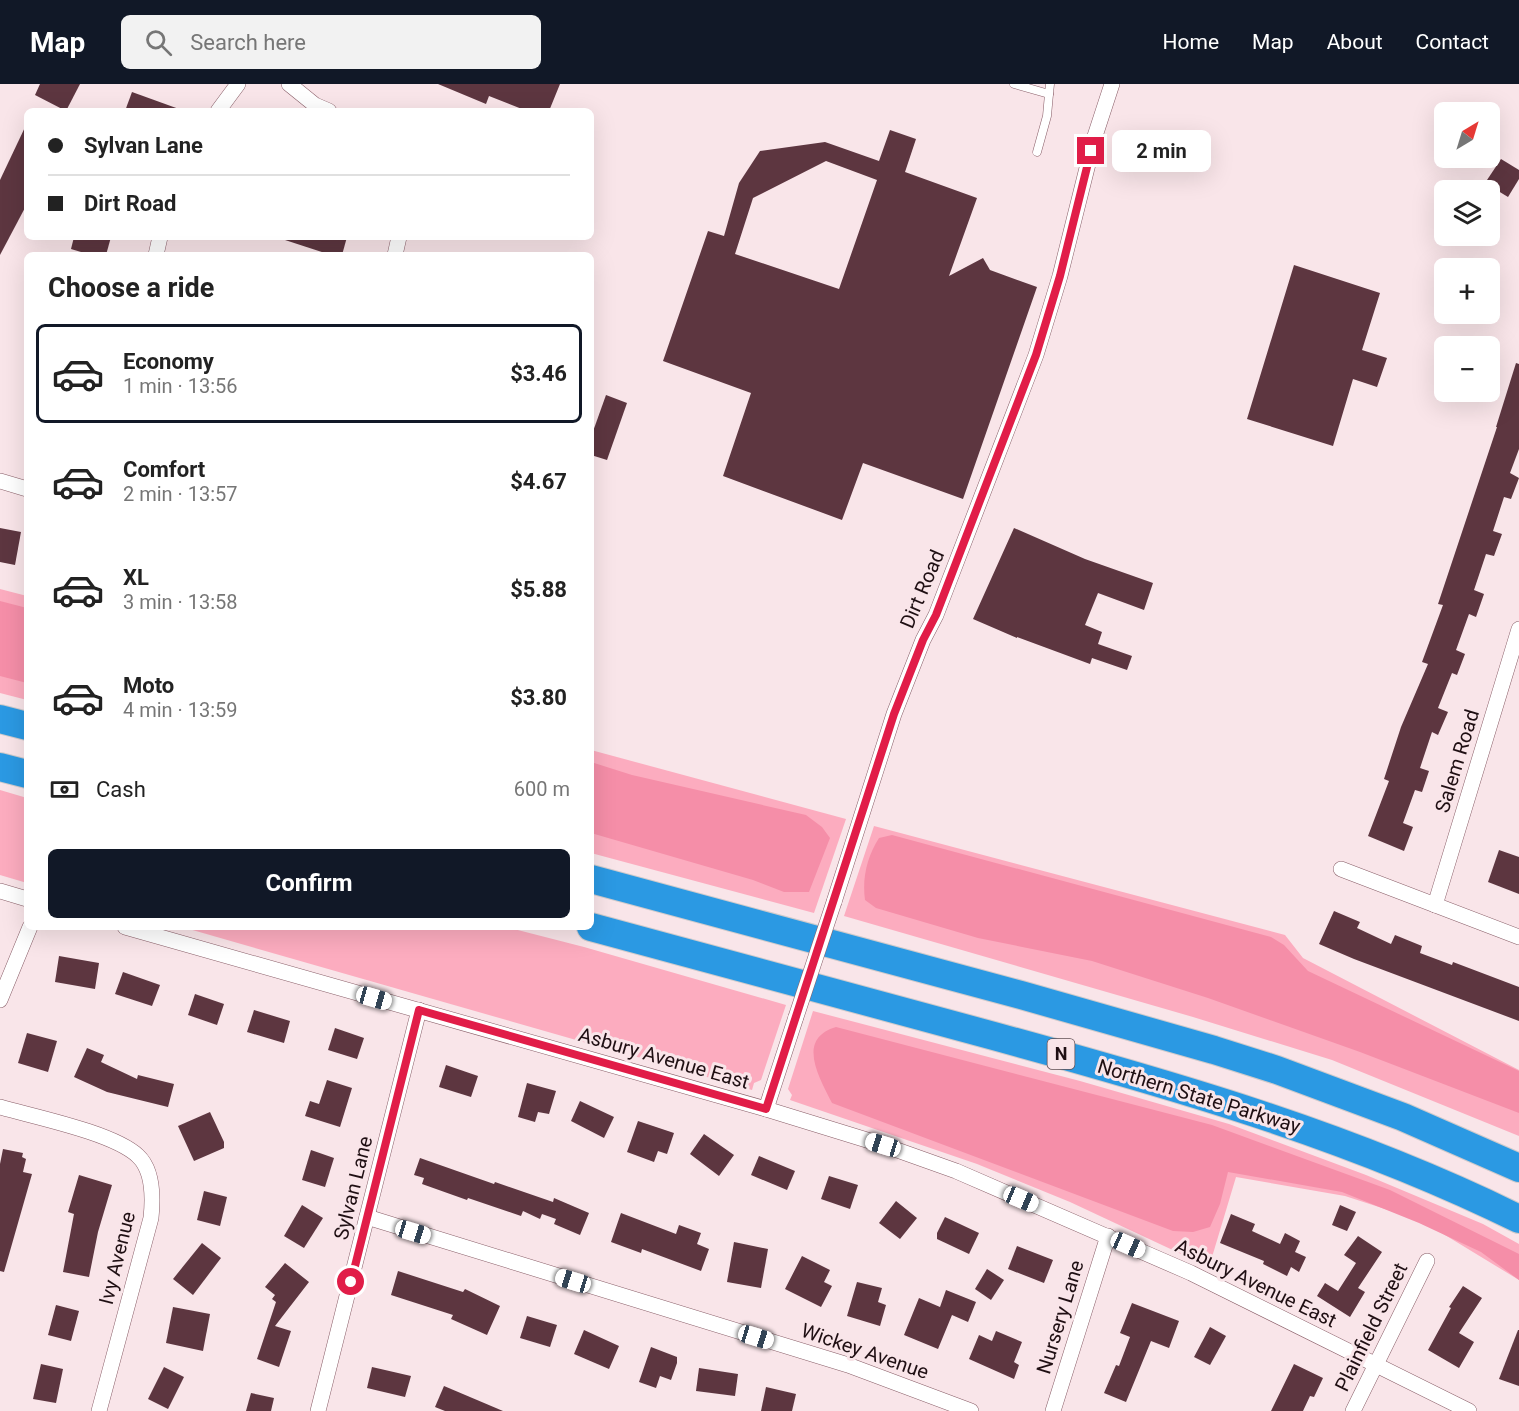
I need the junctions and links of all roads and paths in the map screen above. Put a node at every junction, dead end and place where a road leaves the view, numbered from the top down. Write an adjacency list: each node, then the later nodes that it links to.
1 (238, 84): 7 (street)
2 (290, 84): 8 (street)
3 (1014, 84): 6 (lane)
4 (1050, 84): 6 (lane)
5 (1112, 84): 29 (street, Dirt Road, bridge)
6 (1049, 94): 9 (lane)
7 (220, 108)
8 (322, 108)
9 (1037, 152)
10 (0, 481): 11 (street)
11 (24, 488)
12 (1519, 629): 21 (street, Salem Road)
13 (0, 719): 14 (highway)
14 (24, 725)
15 (0, 767): 16 (highway)
16 (24, 773)
17 (1341, 870): 21 (street)
18 (594, 880): 30 (highway, N)
19 (0, 891): 20 (street)
20 (24, 898)
21 (1435, 905): 25 (street)
22 (594, 928): 32 (highway, Northern State Parkway / N)
23 (29, 930): 26 (street)
24 (136, 930): 27 (street, Asbury Avenue East)
25 (1519, 938)
26 (0, 1000)
27 (419, 1010): 29 (street, Asbury Avenue East); 31 (street, Sylvan Lane)
28 (0, 1107): 36 (street, Ivy Avenue)
29 (766, 1109): 33 (street, Asbury Avenue East)
30 (1519, 1168)
31 (367, 1217): 37 (street, Sylvan Lane); 38 (street, Wickey Avenue)
32 (1519, 1219)
33 (1108, 1236): 35 (street, Asbury Avenue East); 39 (street, Nursery Lane)
34 (1427, 1261): 35 (street, Plainfield Street)
35 (1376, 1365): 40 (street, Plainfield Street); 41 (street, Asbury Avenue East)
36 (99, 1411)
37 (318, 1411)
38 (971, 1411)
39 (1053, 1411)
40 (1353, 1411)
41 (1469, 1411)

